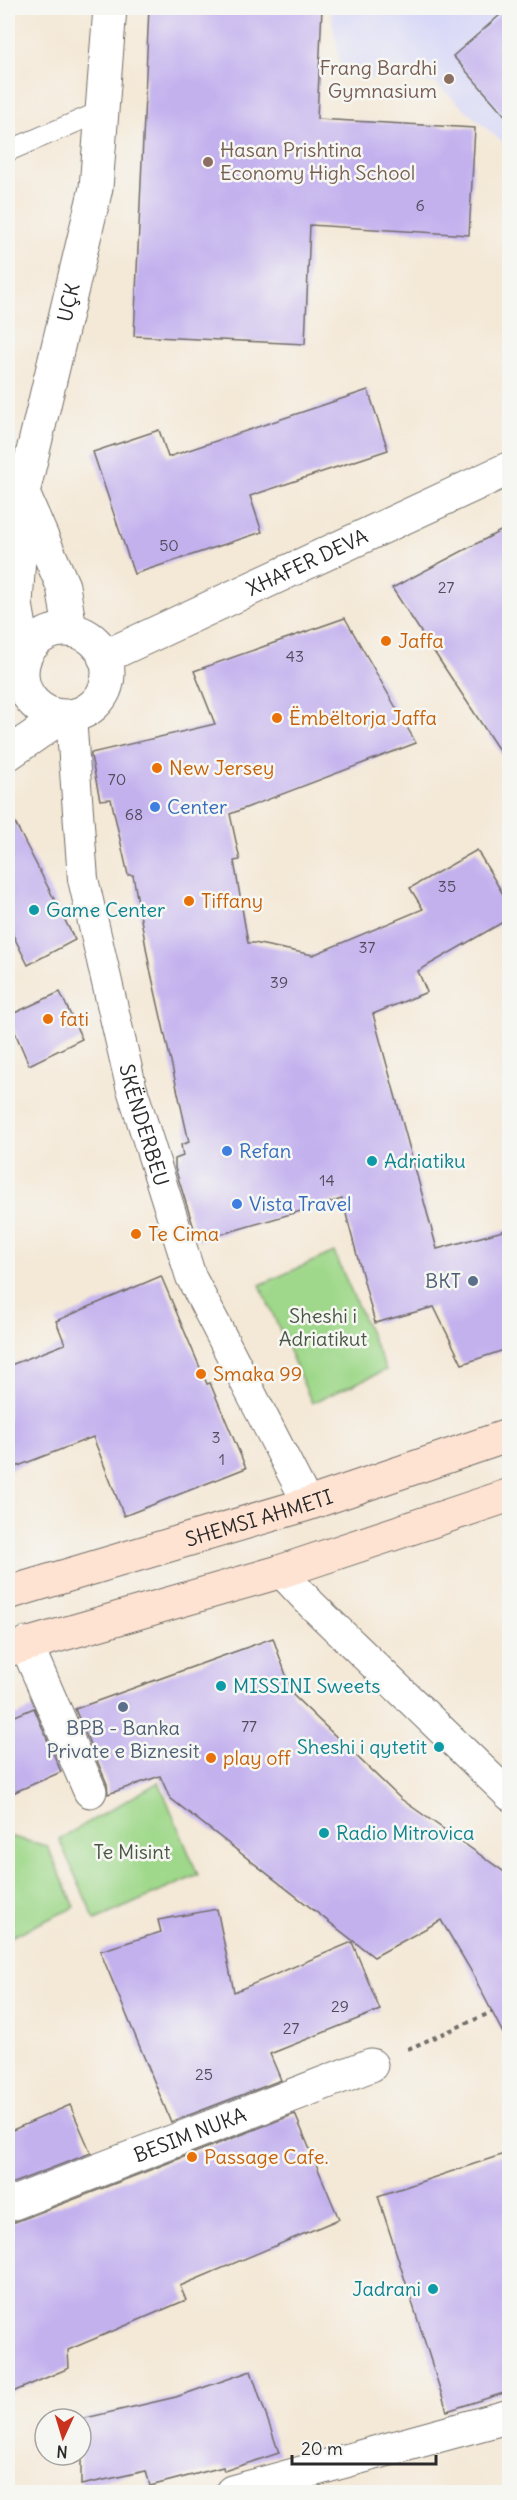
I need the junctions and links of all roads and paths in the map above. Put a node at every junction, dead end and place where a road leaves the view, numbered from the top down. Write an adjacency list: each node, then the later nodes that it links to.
1 (110, 8): 2 (street, UÇK)
2 (102, 111): 3 (lane); 5 (street, UÇK)
3 (8, 151)
4 (510, 468): 7 (street, XHAFER DEVA)
5 (23, 493): 6 (street); 8 (street, UÇK)
6 (70, 630): 7 (street); 8 (street)
7 (105, 657): 9 (street)
8 (18, 673): 9 (street)
9 (66, 717): 10 (street); 13 (street, SKËNDERBEU)
10 (8, 754)
11 (510, 1435): 13 (main road, SHEMSI AHMETI)
12 (510, 1495): 14 (main road)
13 (308, 1504): 15 (main road, SHEMSI AHMETI)
14 (280, 1571): 16 (main road); 18 (street)
15 (8, 1593)
16 (17, 1647): 17 (street)
17 (90, 1791)
18 (510, 1796)
19 (492, 2012): 20 (path)
20 (371, 2065): 21 (street, BESIM NUKA)
21 (8, 2205)
22 (510, 2416): 23 (street)
23 (286, 2486): 24 (street)
24 (232, 2493)

